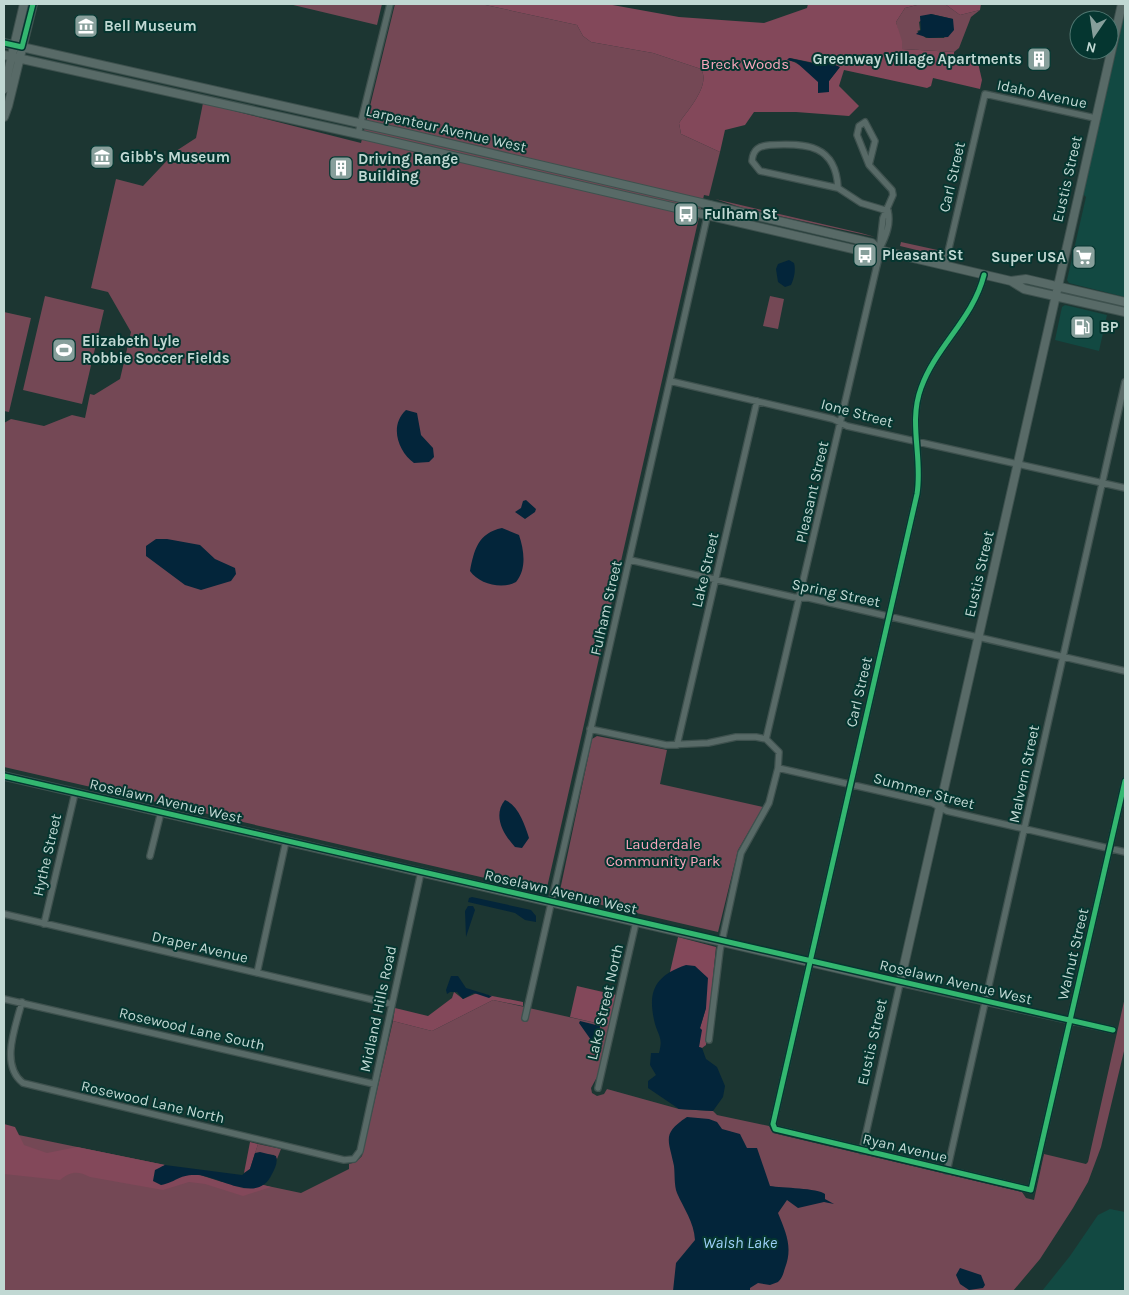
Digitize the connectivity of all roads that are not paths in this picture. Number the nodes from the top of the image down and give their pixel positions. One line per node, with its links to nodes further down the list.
1 (24, 4): 6 (main road)
2 (33, 4): 6 (main road)
3 (390, 4): 14 (street)
4 (1122, 4): 13 (main road, Eustis Street)
5 (4, 43): 6 (main road, Larpenteur Avenue West)
6 (18, 46): 7 (main road); 8 (main road, Larpenteur Avenue West)
7 (12, 57): 9 (main road, Larpenteur Avenue West); 10 (main road); 12 (main road)
8 (145, 75): 9 (main road); 14 (main road, Larpenteur Avenue West)
9 (143, 86): 15 (main road, Larpenteur Avenue West)
10 (4, 89)
11 (985, 94): 13 (street, Idaho Avenue); 22 (street, Carl Street)
12 (4, 117)
13 (1095, 118): 25 (main road, Eustis Street)
14 (361, 123): 15 (street); 18 (main road, Larpenteur Avenue West)
15 (358, 134): 20 (main road, Larpenteur Avenue West)
16 (869, 165): 16 (street); 19 (street, Pleasant Street)
17 (838, 188): 17 (street); 19 (street)
18 (710, 204): 20 (street, Fulham Street); 21 (main road, Larpenteur Avenue West)
19 (888, 211): 21 (street, Pleasant Street)
20 (708, 215): 21 (main road, Larpenteur Avenue West); 29 (street, Fulham Street)
21 (879, 250): 22 (main road, Larpenteur Avenue West); 32 (street, Pleasant Street)
22 (945, 265): 23 (main road, Larpenteur Avenue West)
23 (984, 274): 24 (main road, Larpenteur Avenue West); 33 (street, Carl Street)
24 (1011, 281): 25 (main road, Larpenteur Avenue West); 26 (main road, Larpenteur Avenue West)
25 (1056, 286): 26 (main road, Eustis Street); 27 (main road, Larpenteur Avenue West)
26 (1054, 296): 28 (main road, Larpenteur Avenue West); 34 (main road, Eustis Street)
27 (1125, 302)
28 (1125, 312)
29 (670, 382): 31 (street, Ione Street); 37 (street, Fulham Street)
30 (1125, 382): 35 (street, Malvern Street)
31 (757, 401): 32 (street, Ione Street); 38 (street, Lake Street)
32 (840, 422): 33 (street, Ione Street); 39 (street, Pleasant Street)
33 (917, 442): 34 (street, Ione Street); 40 (street, Carl Street)
34 (1018, 465): 35 (street, Ione Street); 41 (main road, Eustis Street)
35 (1103, 484): 36 (street, Ione Street); 42 (street, Malvern Street)
36 (1125, 488)
37 (630, 560): 38 (street, Spring Street); 44 (street, Fulham Street)
38 (715, 580): 39 (street, Spring Street); 46 (street, Lake Street)
39 (800, 598): 40 (street, Spring Street); 45 (street, Pleasant Street)
40 (889, 617): 41 (street, Spring Street); 50 (street, Carl Street)
41 (979, 636): 42 (street, Spring Street); 52 (main road, Eustis Street)
42 (1063, 656): 43 (street, Spring Street); 54 (street, Malvern Street)
43 (1125, 670)
44 (590, 729): 46 (street); 60 (street, Fulham Street)
45 (766, 739): 46 (street); 47 (street)
46 (677, 745)
47 (778, 768): 50 (street, Summer Street); 64 (street)
48 (4, 776): 51 (main road, Roselawn Avenue West)
49 (1125, 781): 56 (street, Walnut Street)
50 (851, 786): 52 (street, Summer Street); 65 (street, Carl Street)
51 (74, 793): 53 (main road, Roselawn Avenue West); 63 (street, Hythe Street)
52 (940, 807): 54 (street, Summer Street); 67 (main road, Eustis Street)
53 (161, 812): 55 (main road, Roselawn Avenue West); 58 (street)
54 (1025, 829): 56 (street, Summer Street); 70 (street, Malvern Street)
55 (286, 841): 59 (main road, Roselawn Avenue West); 66 (street)
56 (1110, 848): 57 (street, Summer Street); 73 (street, Walnut Street)
57 (1125, 852)
58 (150, 856)
59 (421, 872): 60 (main road, Roselawn Avenue West); 71 (street, Midland Hills Road)
60 (551, 902): 62 (main road, Roselawn Avenue West); 72 (street, Fulham Street)
61 (4, 914): 63 (street, Draper Avenue)
62 (636, 922): 64 (main road, Roselawn Avenue West); 77 (street, Lake Street North)
63 (44, 924): 66 (street, Draper Avenue)
64 (721, 946): 65 (main road, Roselawn Avenue West); 75 (street)
65 (811, 962): 67 (main road, Roselawn Avenue West); 78 (street, Carl Street)
66 (257, 972): 71 (street, Draper Avenue)
67 (900, 983): 70 (street, Roselawn Avenue West); 80 (street, Eustis Street)
68 (4, 999): 69 (street, Rosewood Lane South)
69 (22, 1002): 76 (street, Rosewood Lane South); 79 (street, Rosewood Lane North)
70 (985, 1002): 73 (street, Roselawn Avenue West); 81 (street, Malvern Street)
71 (391, 1004): 76 (street, Midland Hills Road)
72 (525, 1018)
73 (1070, 1021): 74 (street, Roselawn Avenue West); 82 (street, Walnut Street)
74 (1113, 1030)
75 (709, 1040)
76 (374, 1084): 79 (street, Midland Hills Road)
77 (598, 1088)
78 (775, 1128): 80 (street, Ryan Avenue)
79 (360, 1151)
80 (862, 1151): 81 (street, Ryan Avenue)
81 (946, 1171): 82 (street, Ryan Avenue)
82 (1031, 1190)

